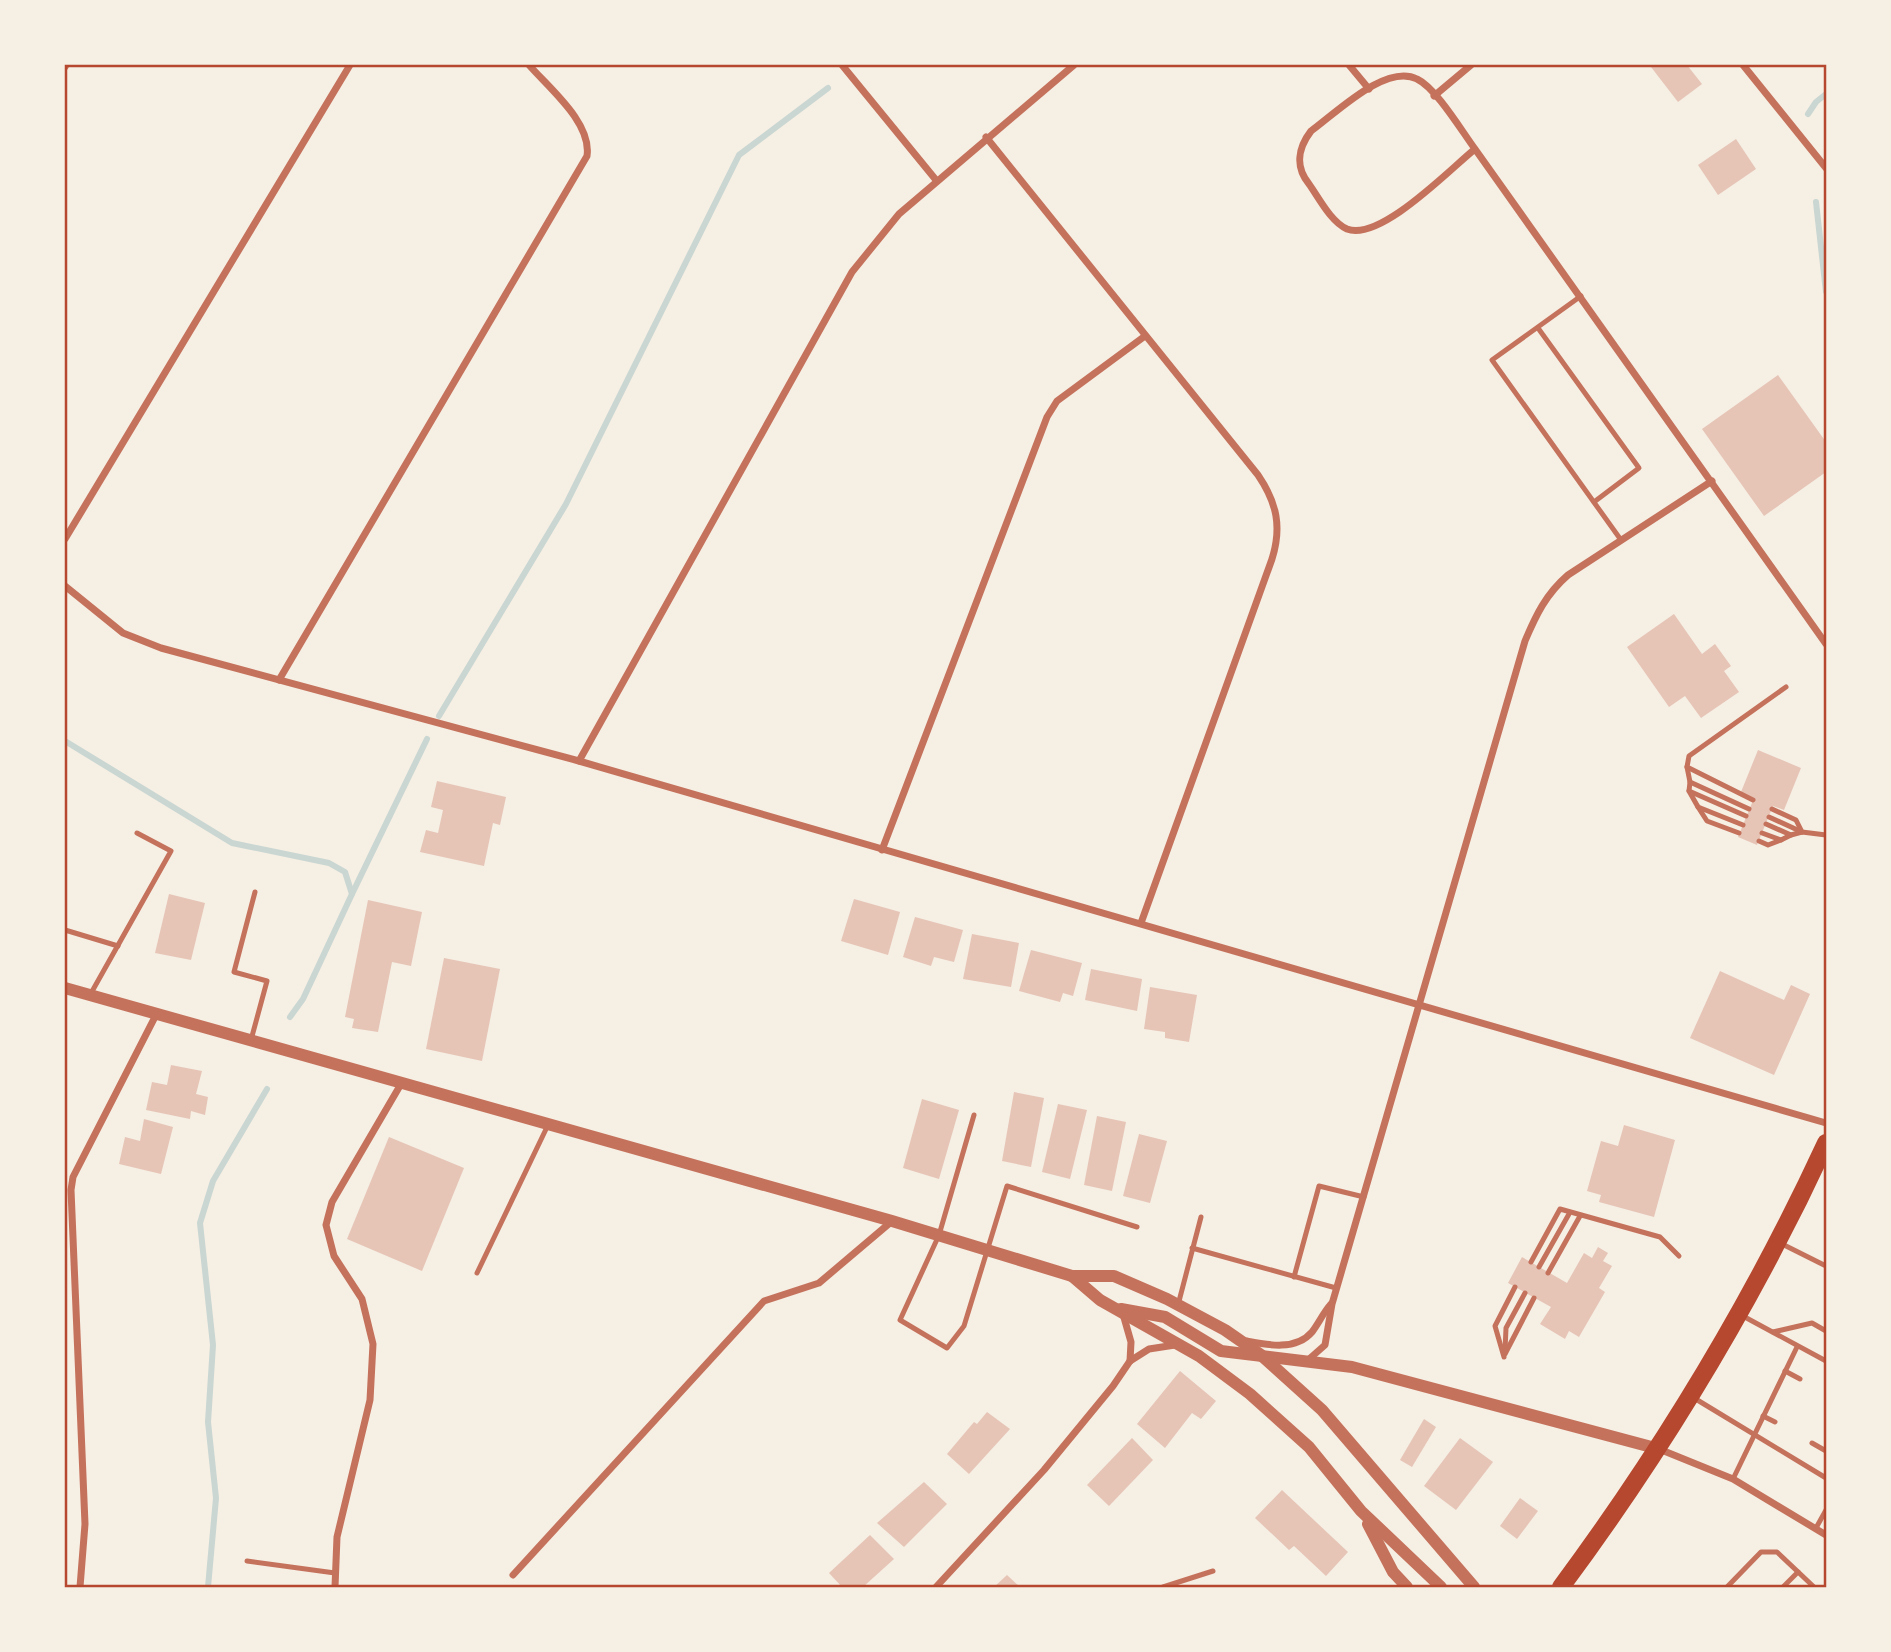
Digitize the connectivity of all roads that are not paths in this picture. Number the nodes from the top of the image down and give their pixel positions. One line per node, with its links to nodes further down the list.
1 (350, 65): 19 (street)
2 (529, 65): 23 (street)
3 (842, 65): 13 (street)
4 (1074, 65): 10 (street)
5 (1349, 65): 8 (street)
6 (1471, 65): 9 (street)
7 (1744, 65): 12 (street)
8 (1369, 89): 9 (street); 11 (street)
9 (1434, 96): 11 (street)
10 (986, 137): 13 (street); 16 (street)
11 (1475, 149): 14 (street)
12 (1826, 168)
13 (936, 180): 25 (street)
14 (1581, 296): 15 (lane); 17 (street)
15 (1538, 328): 18 (lane); 18 (lane)
16 (1145, 335): 45 (street); 47 (street)
17 (1712, 481): 20 (street); 22 (street)
18 (1594, 502): 20 (lane)
19 (65, 539)
20 (1621, 540): 52 (street)
21 (65, 586): 23 (street)
22 (1826, 644)
23 (279, 680): 25 (street)
24 (1786, 687): 26 (lane)
25 (579, 761): 45 (street)
26 (1687, 768): 27 (lane); 29 (lane)
27 (1690, 782): 28 (lane); 31 (lane)
28 (1689, 791): 30 (lane); 33 (lane)
29 (1753, 800)
30 (1698, 807): 36 (lane); 40 (lane)
31 (1749, 808)
32 (1772, 808): 37 (lane)
33 (1746, 816)
34 (1769, 817): 37 (lane)
35 (1766, 824): 41 (lane)
36 (1743, 825)
37 (1802, 832): 41 (lane); 42 (lane)
38 (137, 833): 49 (lane)
39 (1762, 833): 43 (lane)
40 (1739, 834)
41 (1791, 835): 43 (lane)
42 (1826, 835)
43 (1781, 840): 44 (lane)
44 (1759, 841)
45 (882, 850): 47 (street)
46 (255, 892): 54 (lane)
47 (1141, 923): 52 (street)
48 (65, 930): 49 (lane)
49 (118, 946): 51 (lane)
50 (65, 988): 51 (street)
51 (90, 995): 53 (street)
52 (1421, 1004): 57 (street); 60 (street)
53 (156, 1015): 54 (street); 116 (street)
54 (251, 1041): 55 (street)
55 (401, 1084): 58 (street); 114 (street)
56 (974, 1115): 66 (lane)
57 (1826, 1123)
58 (548, 1125): 64 (street); 75 (lane)
59 (1825, 1150): 67 (main road)
60 (1364, 1198): 77 (lane); 79 (street)
61 (1569, 1214): 62 (lane); 71 (lane); 73 (lane)
62 (1580, 1216): 70 (lane); 74 (lane)
63 (1201, 1217): 68 (lane)
64 (892, 1221): 66 (street); 115 (street)
65 (1137, 1227): 69 (lane)
66 (939, 1235): 69 (street); 69 (lane)
67 (1777, 1241): 72 (lane); 85 (main road)
68 (1192, 1248): 77 (lane); 83 (lane)
69 (986, 1250): 76 (street)
70 (1679, 1256)
71 (1531, 1262)
72 (1826, 1266)
73 (1539, 1267)
74 (1548, 1272)
75 (477, 1273)
76 (1072, 1276): 83 (street); 84 (street)
77 (1294, 1277): 79 (lane)
78 (1515, 1287): 92 (lane)
79 (1336, 1288): 82 (street)
80 (1525, 1293): 92 (lane)
81 (1534, 1298): 92 (lane)
82 (1332, 1304): 88 (street); 93 (street)
83 (1178, 1305): 88 (street)
84 (1121, 1309): 89 (street); 91 (street); 94 (street)
85 (1738, 1313): 87 (lane); 98 (main road)
86 (1826, 1331): 87 (lane)
87 (1771, 1332): 90 (lane)
88 (1238, 1340): 91 (street)
89 (1180, 1344): 94 (street); 108 (street)
90 (1797, 1347): 95 (lane); 96 (lane)
91 (1261, 1355): 93 (street); 122 (street)
92 (1504, 1357)
93 (1307, 1360): 103 (street)
94 (1130, 1361): 118 (street)
95 (1826, 1361)
96 (1785, 1371): 97 (lane); 99 (lane)
97 (1800, 1379)
98 (1691, 1396): 101 (lane); 103 (main road)
99 (1763, 1416): 100 (lane); 101 (lane)
100 (1775, 1422)
101 (1754, 1435): 105 (lane); 106 (lane)
102 (1812, 1443): 104 (lane)
103 (1659, 1448): 106 (street); 123 (main road)
104 (1826, 1451)
105 (1826, 1478)
106 (1733, 1479): 109 (street)
107 (1826, 1510): 109 (lane)
108 (1361, 1511): 120 (street); 121 (street)
109 (1816, 1528): 110 (street)
110 (1826, 1535)
111 (247, 1561): 114 (lane)
112 (1213, 1571): 119 (lane)
113 (1798, 1572): 124 (lane); 125 (lane); 126 (lane)
114 (335, 1573): 117 (street)
115 (513, 1575)
116 (80, 1587)
117 (335, 1587)
118 (936, 1587)
119 (1163, 1587)
120 (1407, 1587)
121 (1441, 1587)
122 (1474, 1587)
123 (1561, 1587)
124 (1727, 1587)
125 (1783, 1587)
126 (1814, 1587)

